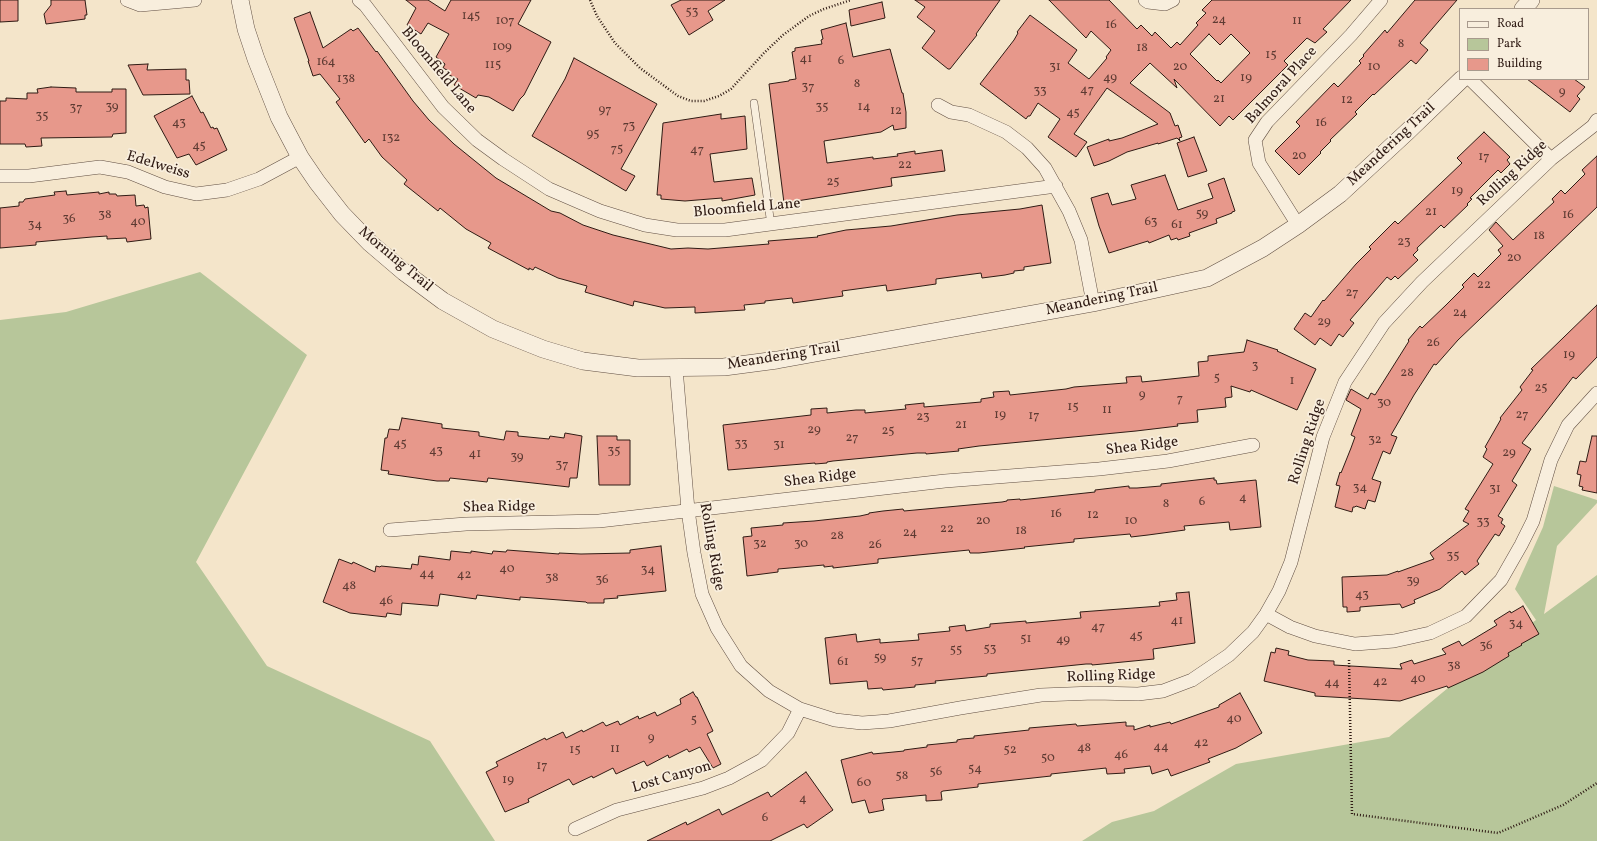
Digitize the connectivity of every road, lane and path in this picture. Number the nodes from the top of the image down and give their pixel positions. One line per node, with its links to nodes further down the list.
1 (127, 0): 2 (street)
2 (195, 0)
3 (240, 0): 17 (street, Morning Trail)
4 (359, 0): 21 (street, Bloomfield Lane)
5 (590, 0): 6 (path)
6 (851, 0)
7 (1145, 0): 8 (street)
8 (1173, 0)
9 (1381, 0): 22 (street, Balmoral Place)
10 (1531, 0): 11 (street)
11 (1524, 8)
12 (1461, 80): 22 (street, Meandering Trail)
13 (1471, 80): 18 (street)
14 (754, 103): 21 (lane)
15 (938, 105): 20 (street)
16 (1597, 120): 18 (street, Rolling Ridge)
17 (300, 157): 19 (street, Edelweiss); 24 (street, Morning Trail)
18 (1551, 159): 29 (street, Rolling Ridge)
19 (0, 176)
20 (1056, 186): 21 (street, Bloomfield Lane); 23 (street)
21 (771, 225)
22 (1298, 225): 23 (street, Meandering Trail)
23 (1093, 303): 24 (street, Meandering Trail)
24 (676, 368): 27 (street, Rolling Ridge)
25 (1597, 393): 29 (street)
26 (1253, 445): 27 (street, Shea Ridge)
27 (688, 510): 28 (street, Shea Ridge); 31 (street, Rolling Ridge)
28 (390, 530)
29 (1266, 614): 31 (street, Rolling Ridge)
30 (1349, 660): 32 (path)
31 (800, 709): 33 (street, Lost Canyon)
32 (1597, 783)
33 (575, 829)

